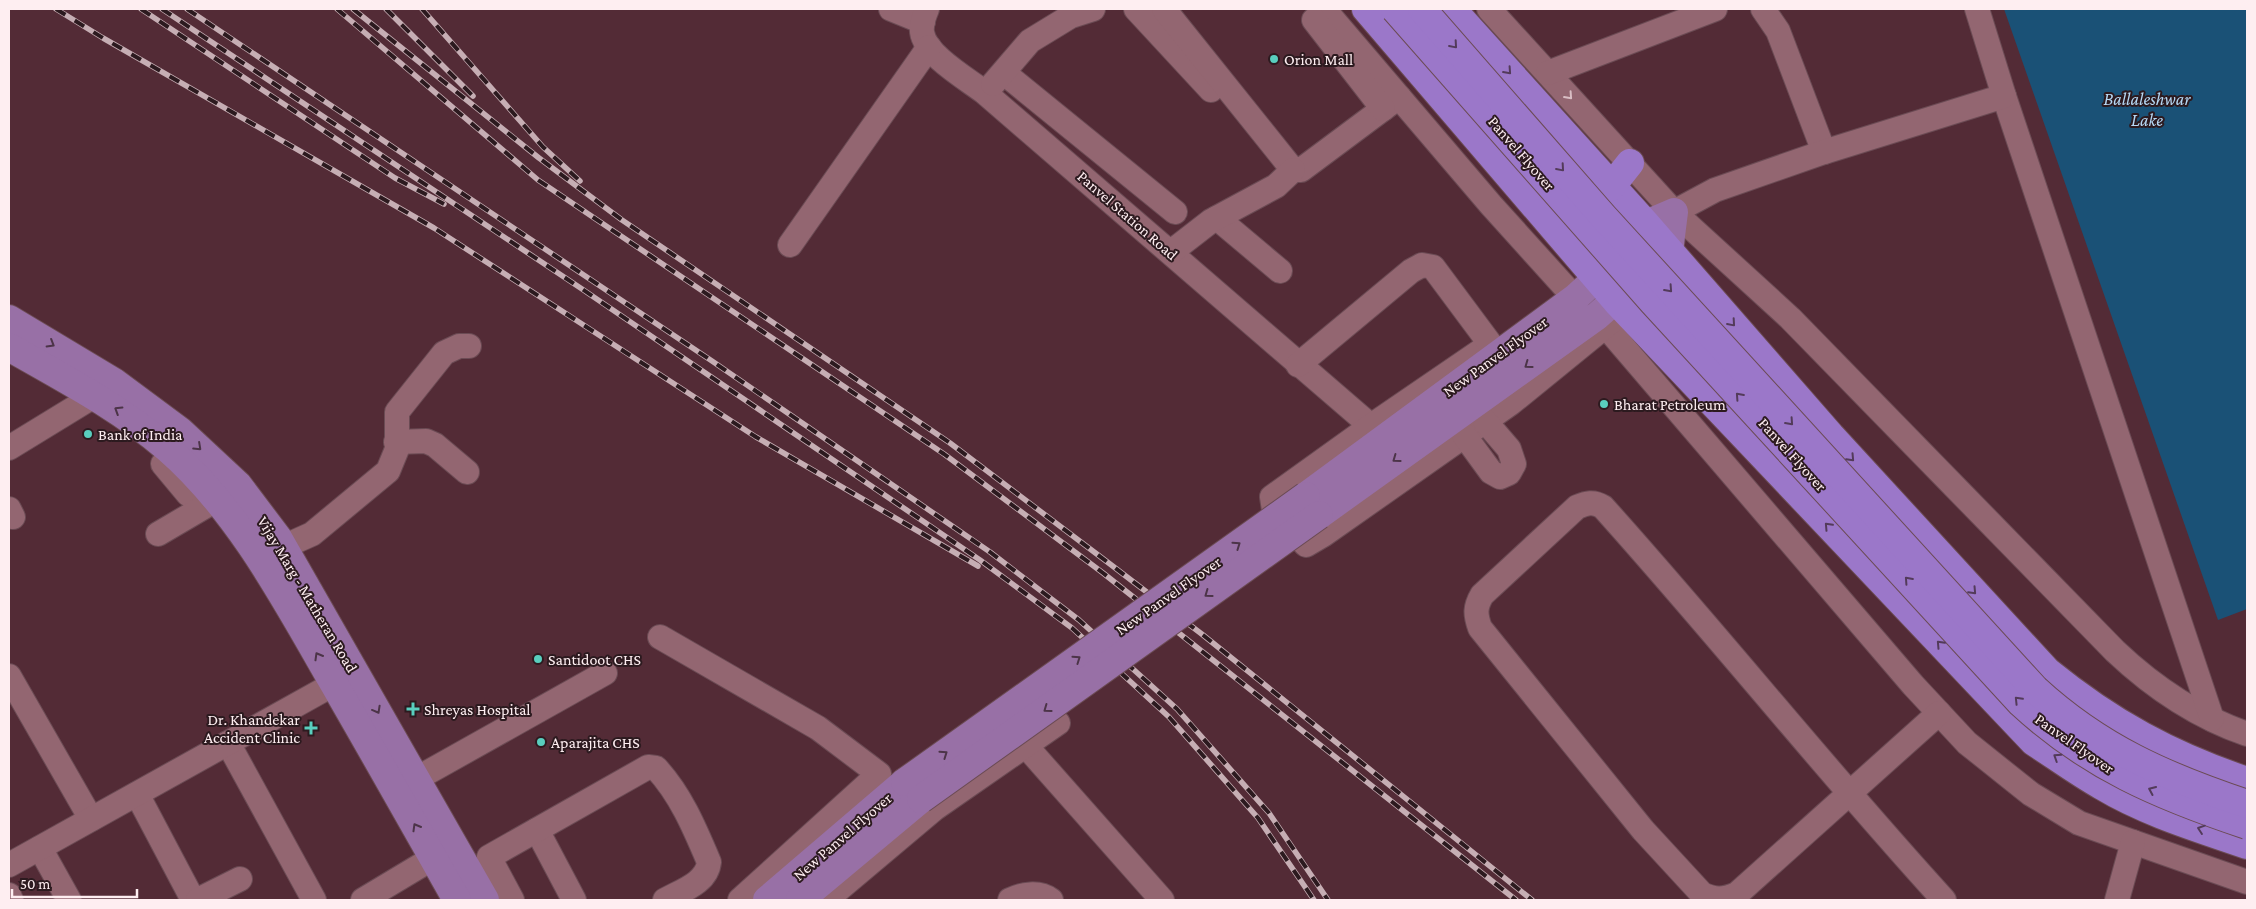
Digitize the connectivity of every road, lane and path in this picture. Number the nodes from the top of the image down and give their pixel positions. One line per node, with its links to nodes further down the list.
1 (891, 9): 15 (street)
2 (1093, 9): 17 (street)
3 (1136, 9): 22 (street)
4 (1164, 9): 25 (street)
5 (1353, 9): 30 (street)
6 (1366, 9): 30 (highway)
7 (1395, 9): 72 (highway, Panvel Flyover, one-way to 7, bridge)
8 (1422, 9): 70 (highway, Panvel Flyover, one-way to 70, bridge)
9 (1452, 9): 26 (highway, one-way to 26)
10 (1489, 9): 18 (street)
11 (1715, 9): 18 (street)
12 (1763, 9): 23 (street)
13 (1977, 9): 20 (street)
14 (1319, 14): 21 (street)
15 (925, 15): 16 (street)
16 (929, 47): 19 (street, Panvel Station Road); 31 (street)
17 (1004, 73): 19 (street); 32 (street)
18 (1548, 73): 24 (street, one-way to 24)
19 (984, 92): 32 (street, Panvel Station Road)
20 (2004, 96): 23 (street); 62 (street)
21 (1391, 103): 25 (street); 36 (street)
22 (1245, 128)
23 (1824, 152): 27 (street)
24 (1630, 163): 26 (highway); 27 (street)
25 (1293, 170): 28 (street)
26 (1611, 187): 29 (highway)
27 (1674, 212): 29 (main road); 33 (main road); 62 (street)
28 (1217, 218): 32 (street); 34 (street)
29 (1646, 224): 33 (highway); 35 (main road, New Panvel Flyover)
30 (1558, 230): 35 (highway)
31 (790, 245)
32 (1163, 245): 42 (street, Panvel Station Road)
33 (1669, 252): 37 (main road, New Panvel Flyover); 66 (highway, one-way to 66)
34 (1280, 271)
35 (1593, 273): 36 (main road, New Panvel Flyover); 37 (highway)
36 (1571, 292): 39 (street); 53 (main road, New Panvel Flyover)
37 (1611, 313): 44 (street); 53 (main road, New Panvel Flyover, one-way to 53); 60 (street); 75 (highway, one-way to 37)
38 (9, 319): 55 (main road, Vijay Marg - Matheran Road, one-way to 55)
39 (1491, 345): 42 (street); 45 (street)
40 (469, 346): 47 (street)
41 (9, 347): 43 (main road, Vijay Marg - Matheran Road)
42 (1298, 364): 45 (street, Panvel Station Road)
43 (94, 396): 48 (street); 49 (main road, Vijay Marg - Matheran Road, one-way to 43)
44 (1485, 421): 46 (street); 46 (street)
45 (1371, 426): 46 (street)
46 (1464, 435)
47 (396, 442): 50 (street); 55 (street)
48 (9, 448)
49 (164, 463): 51 (street); 52 (main road, Vijay Marg - Matheran Road)
50 (466, 472)
51 (188, 494)
52 (216, 500): 54 (street); 59 (main road, Vijay Marg - Matheran Road, one-way to 52)
53 (1312, 505): 67 (main road, New Panvel Flyover, bridge)
54 (158, 534)
55 (283, 547): 59 (main road, Vijay Marg - Matheran Road)
56 (660, 637): 94 (street)
57 (605, 673): 65 (street)
58 (9, 676): 71 (street)
59 (345, 678): 63 (street); 65 (main road, Vijay Marg - Matheran Road, one-way to 65); 77 (main road, Vijay Marg - Matheran Road, one-way to 59)
60 (1939, 713): 69 (street); 74 (street)
61 (1058, 723): 64 (street)
62 (2234, 725)
63 (228, 743): 68 (street); 87 (street)
64 (1025, 745): 97 (street); 100 (street)
65 (416, 779): 78 (main road, Vijay Marg - Matheran Road)
66 (2247, 781)
67 (913, 790): 95 (main road, New Panvel Flyover); 96 (main road, New Panvel Flyover)
68 (137, 794): 71 (street); 85 (street)
69 (1849, 794): 69 (street); 101 (street)
70 (2247, 804)
71 (91, 819): 76 (street)
72 (2247, 825)
73 (537, 830): 78 (street); 92 (street); 93 (street)
74 (2133, 842): 81 (street); 102 (street)
75 (2247, 845)
76 (40, 848): 79 (street); 84 (street)
77 (433, 858): 88 (street); 89 (main road, Vijay Marg - Matheran Road)
78 (478, 863): 90 (main road, Vijay Marg - Matheran Road); 91 (street)
79 (9, 865)
80 (240, 879): 86 (street)
81 (2247, 882)
82 (9, 896): 83 (street)
83 (11, 900)
84 (69, 900)
85 (193, 900)
86 (198, 900)
87 (314, 900)
88 (363, 900)
89 (457, 900)
90 (486, 900)
91 (512, 900)
92 (574, 900)
93 (665, 900)
94 (740, 900)
95 (767, 900)
96 (800, 900)
97 (826, 900)
98 (1010, 900): 99 (street)
99 (1051, 900)
100 (1162, 900)
101 (1944, 900)
102 (2117, 900)

